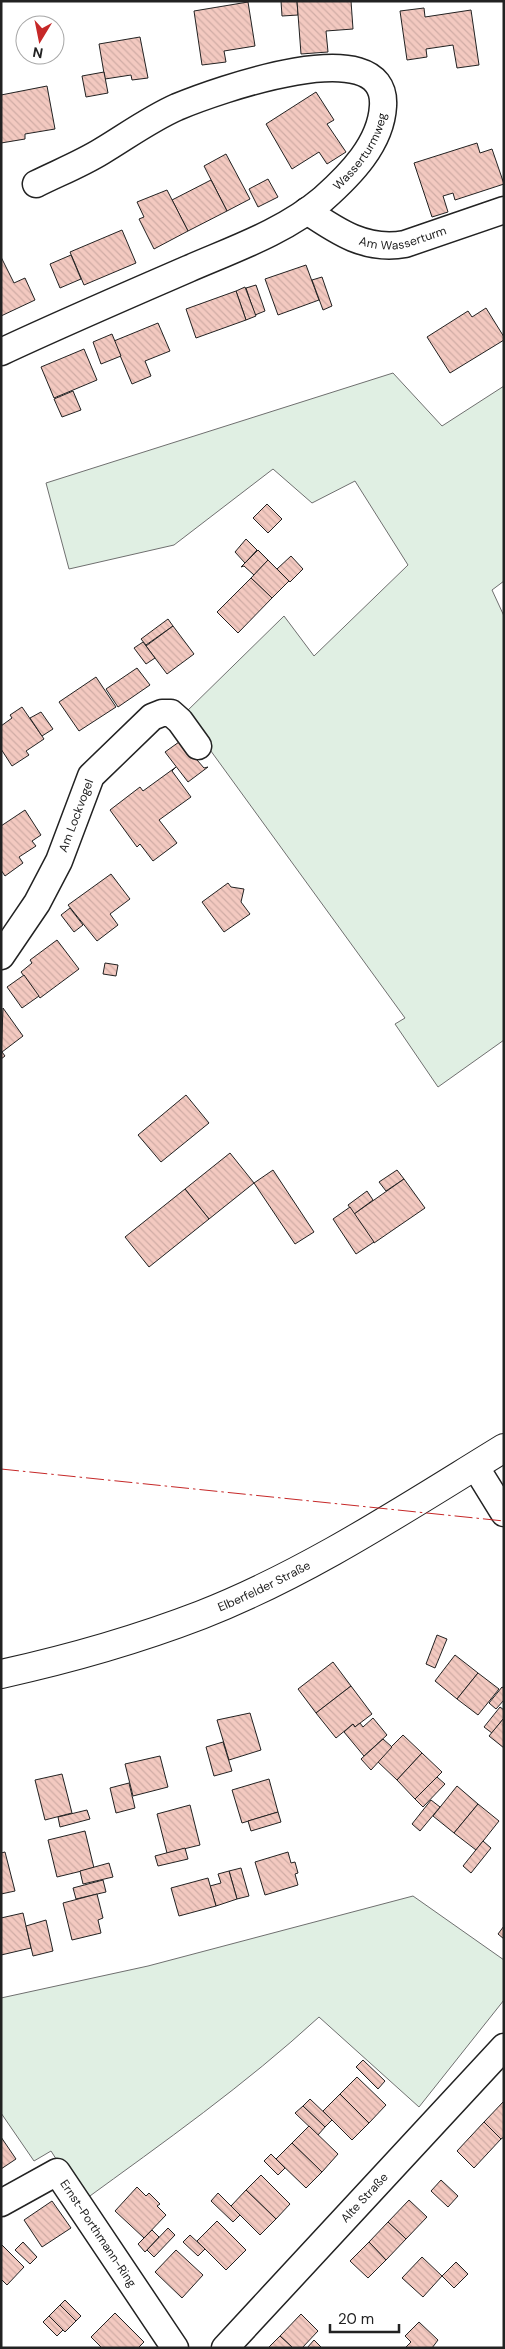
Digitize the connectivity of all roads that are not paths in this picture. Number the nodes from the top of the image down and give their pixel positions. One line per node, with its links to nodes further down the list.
1 (36, 184): 3 (street, Wasserturmweg)
2 (504, 210): 3 (street, Am Wasserturm)
3 (307, 211): 4 (street, Wasserturmweg)
4 (1, 352)
5 (198, 746): 6 (street, Am Lockvogel)
6 (1, 956)
7 (504, 1448): 8 (main road, Elberfelder Straße)
8 (475, 1466): 9 (street); 10 (main road, Elberfelder Straße)
9 (504, 1513)
10 (1, 1674)
11 (504, 2047): 14 (street, Alte Straße)
12 (1, 2203): 13 (street, Ernst-Porthmann-Ring)
13 (174, 2348)
14 (225, 2348)

